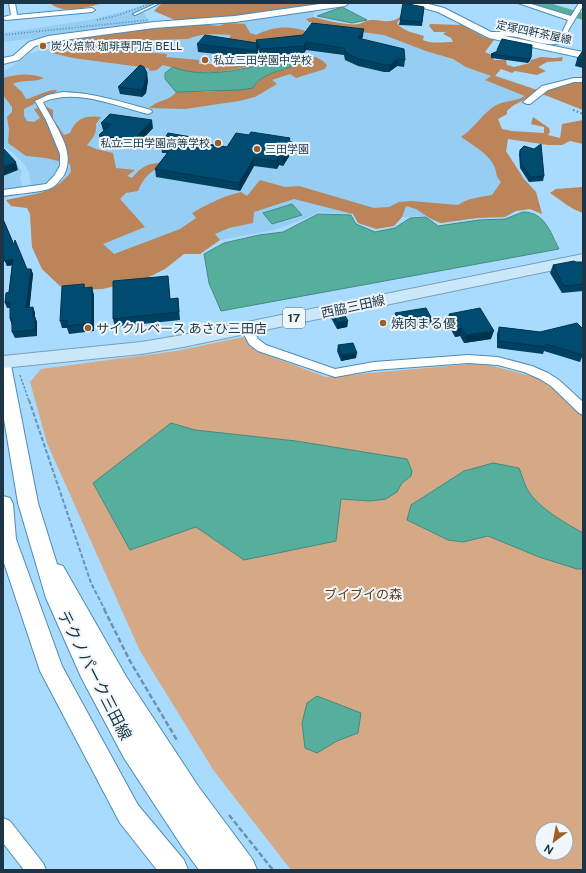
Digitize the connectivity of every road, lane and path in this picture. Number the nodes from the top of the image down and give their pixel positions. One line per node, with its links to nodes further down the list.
1 (12, 3): 10 (street)
2 (159, 3): 9 (lane)
3 (346, 3): 15 (main road)
4 (415, 3): 13 (main road, 定塚四軒茶屋線)
5 (521, 3): 12 (street)
6 (582, 3): 8 (street)
7 (92, 10): 10 (street)
8 (580, 12): 12 (street)
9 (134, 14)
10 (11, 18): 11 (street)
11 (3, 19)
12 (573, 19): 13 (street)
13 (486, 34): 14 (main road, 定塚四軒茶屋線)
14 (583, 55)
15 (3, 61)
16 (583, 80): 17 (street)
17 (527, 102)
18 (148, 112): 19 (street)
19 (3, 193)
20 (583, 252): 23 (main road, 西脇三田線 / 17)
21 (583, 259): 22 (main road, 西脇三田線 / 17)
22 (246, 327): 24 (main road, 西脇三田線 / 17); 25 (street)
23 (3, 350)
24 (7, 366): 27 (main road, テクノパーク三田線); 28 (path)
25 (583, 410)
26 (3, 504): 30 (main road)
27 (40, 544): 35 (main road, テクノパーク三田線); 36 (main road)
28 (181, 747)
29 (224, 810): 37 (path)
30 (129, 814): 33 (main road); 34 (main road)
31 (3, 828): 32 (street)
32 (36, 870)
33 (162, 870)
34 (174, 870)
35 (216, 870)
36 (243, 870)
37 (273, 870)

